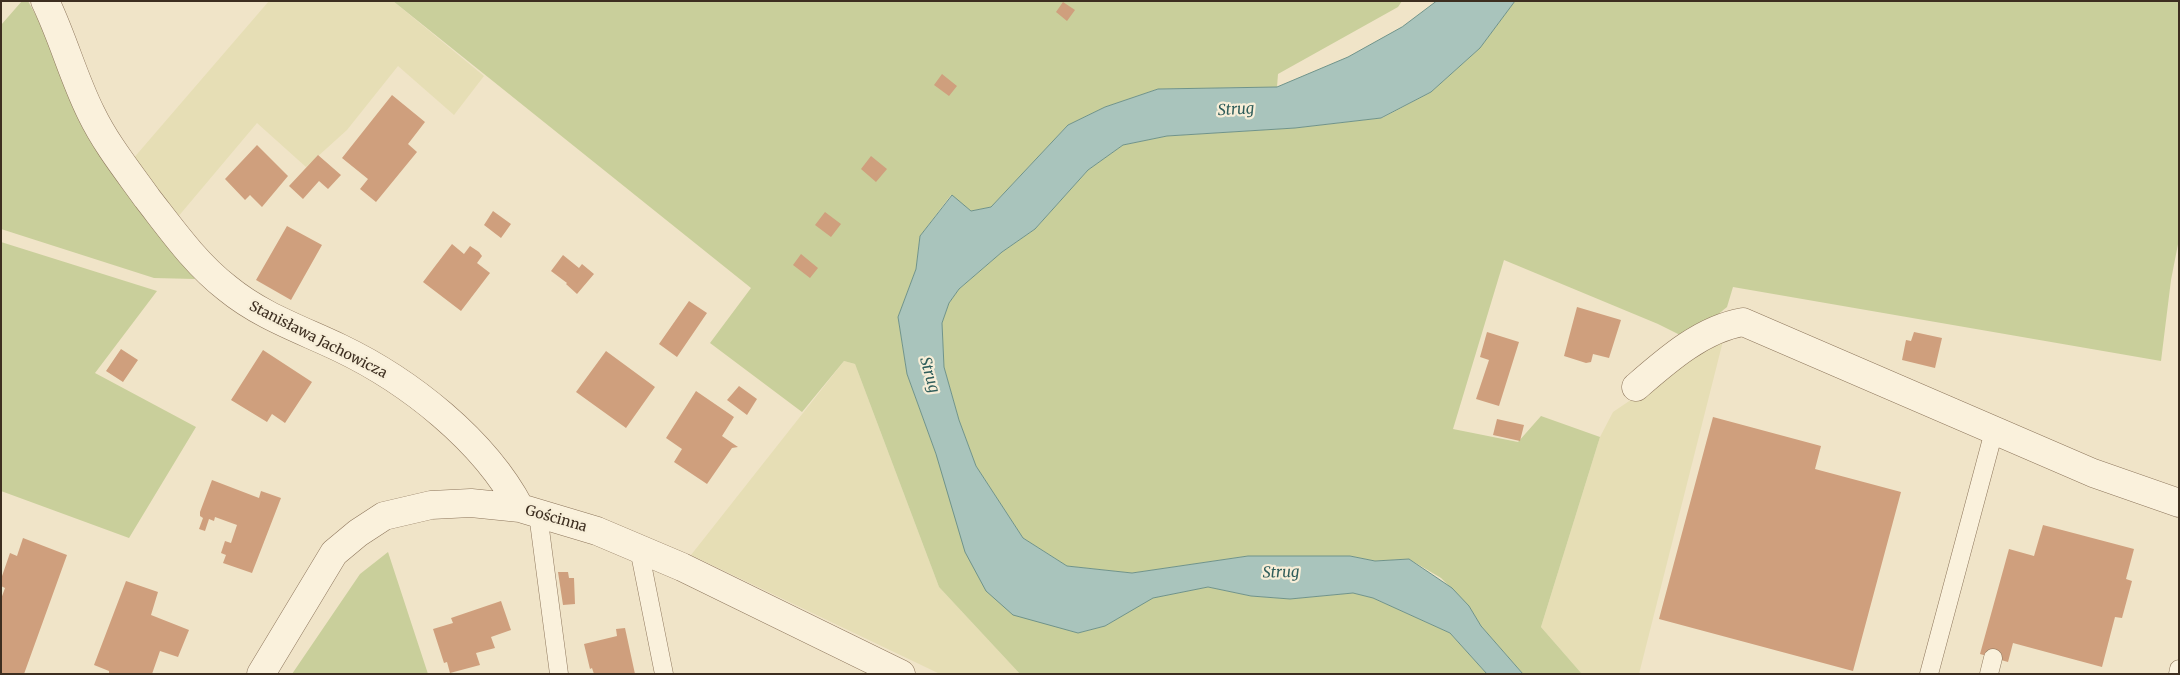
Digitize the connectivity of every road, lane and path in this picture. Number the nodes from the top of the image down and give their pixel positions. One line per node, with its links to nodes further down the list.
1 (45, 1): 5 (street, Stanisława Jachowicza)
2 (1636, 387): 3 (street)
3 (1994, 431): 4 (street); 12 (lane)
4 (2179, 503)
5 (529, 511): 6 (street, Gościnna); 8 (street, Gościnna); 9 (lane)
6 (639, 549): 10 (lane); 11 (street, Gościnna)
7 (2179, 669): 13 (lane)
8 (261, 674)
9 (559, 674)
10 (664, 674)
11 (901, 674)
12 (1929, 674)
13 (2178, 674)

